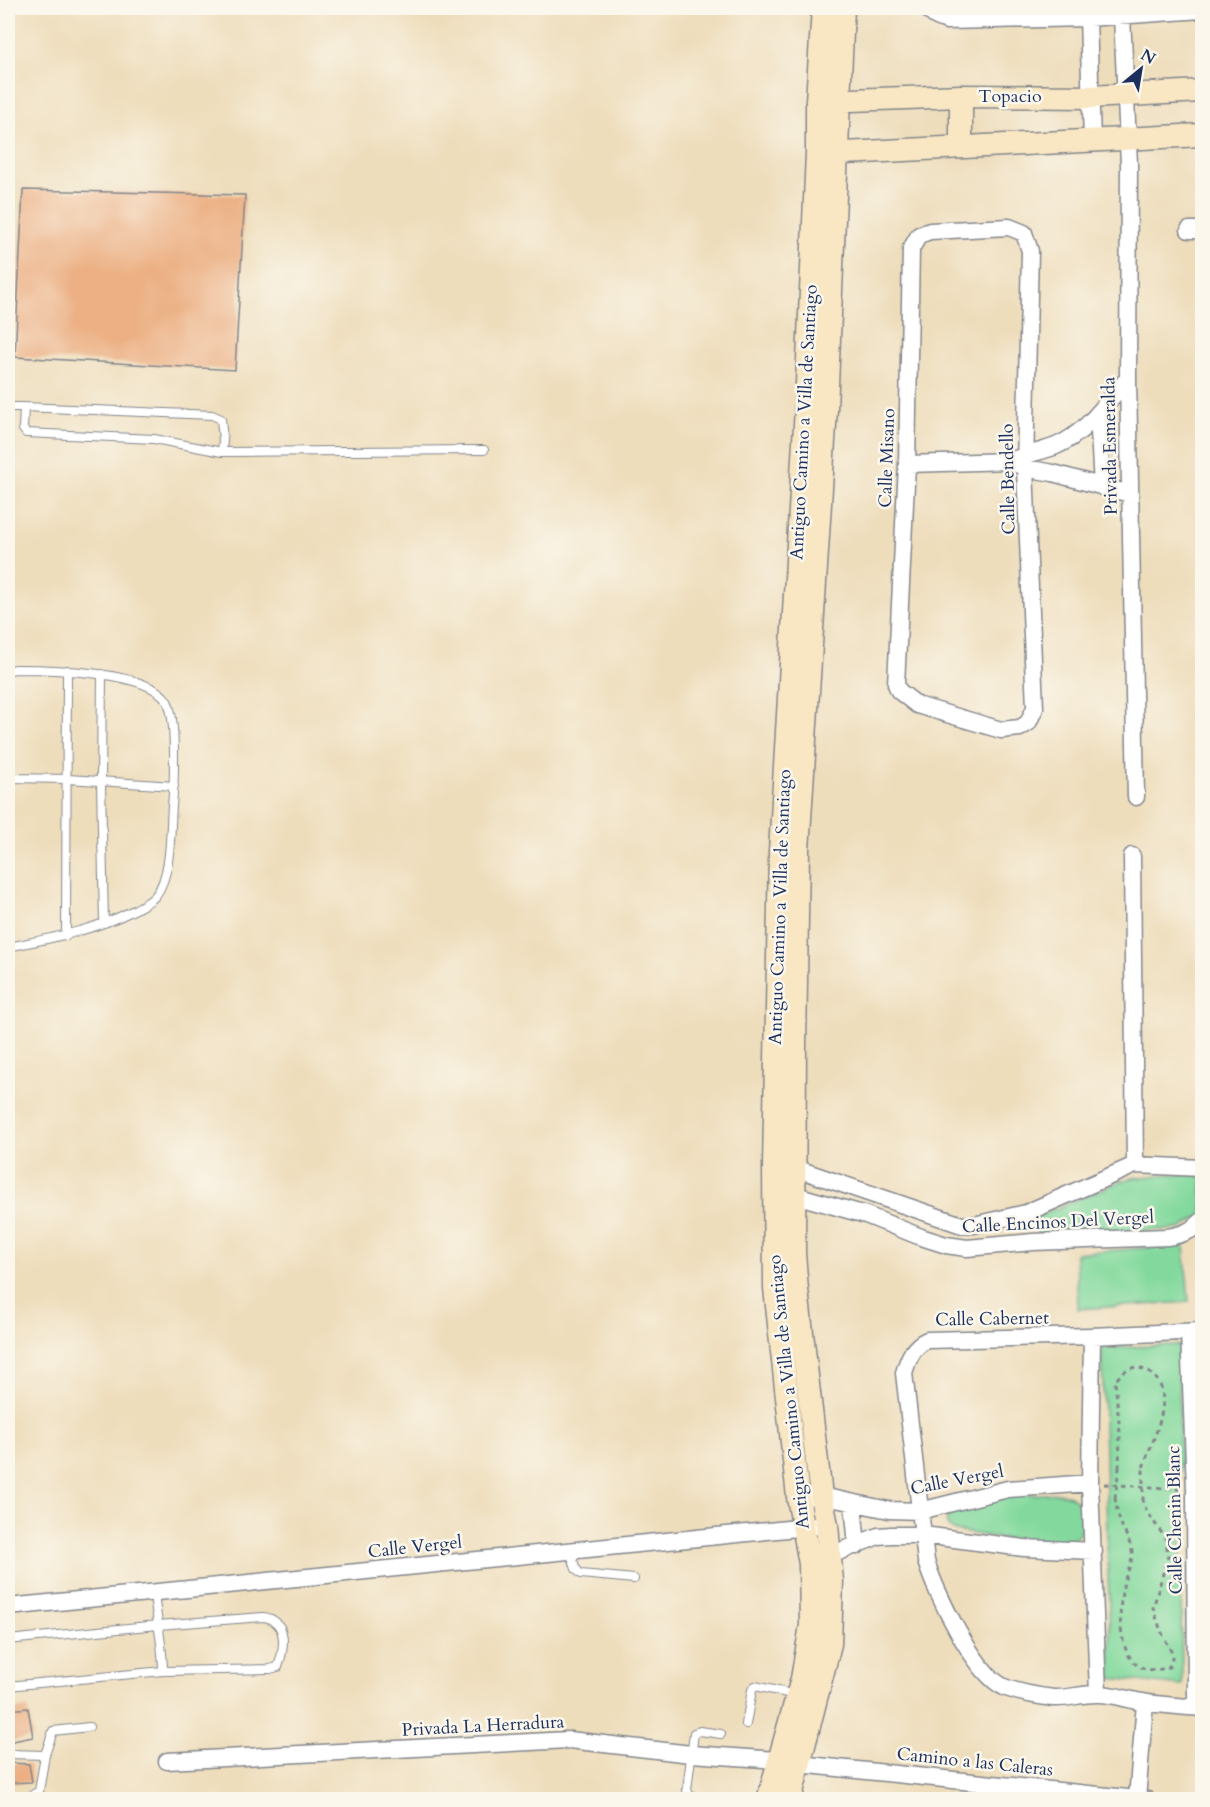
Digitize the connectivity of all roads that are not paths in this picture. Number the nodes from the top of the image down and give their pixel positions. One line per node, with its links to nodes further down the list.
1 (823, 8): 11 (street)
2 (843, 8): 11 (street)
3 (929, 10): 6 (street)
4 (1195, 10): 5 (street)
5 (1122, 16): 6 (street); 8 (street, Privada Esmeralda)
6 (1088, 18): 10 (street)
7 (1203, 91): 8 (street, Topacio)
8 (1126, 95): 10 (street, Topacio); 13 (street, Privada Esmeralda)
9 (961, 96): 10 (street, Topacio); 11 (street, Topacio); 15 (street)
10 (1090, 97): 14 (street)
11 (828, 101): 16 (street)
12 (1203, 135): 13 (street)
13 (1128, 138): 14 (street); 18 (street, Privada Esmeralda)
14 (1092, 140): 15 (street)
15 (961, 147): 16 (street)
16 (827, 154): 42 (street)
17 (919, 235): 24 (street, Calle Bendello); 25 (street, Calle Misano)
18 (1128, 378): 21 (street); 27 (street, Privada Esmeralda)
19 (8, 407): 20 (lane)
20 (24, 407): 23 (lane); 23 (lane)
21 (1098, 413): 24 (street); 26 (street)
22 (484, 450): 23 (lane)
23 (222, 453)
24 (1021, 461): 25 (street); 26 (street); 31 (street, Calle Bendello)
25 (907, 464): 31 (street, Calle Misano)
26 (1102, 487): 27 (street)
27 (1130, 494): 36 (street, Privada Esmeralda)
28 (67, 670): 29 (lane); 30 (lane); 33 (lane)
29 (8, 671)
30 (102, 674): 34 (lane); 35 (lane)
31 (896, 684)
32 (8, 778): 33 (lane)
33 (68, 779): 34 (lane); 39 (lane)
34 (101, 783): 35 (lane); 38 (lane)
35 (174, 786): 38 (lane)
36 (1136, 797)
37 (1132, 856): 41 (street)
38 (104, 923): 39 (lane)
39 (66, 936): 40 (lane)
40 (8, 946)
41 (1135, 1165): 43 (street, Calle Encinos Del Vergel); 45 (street, Calle Encinos Del Vergel)
42 (784, 1168): 44 (street); 45 (street, Calle Encinos Del Vergel)
43 (1203, 1168)
44 (785, 1194): 47 (street, Calle Encinos Del Vergel); 52 (street); 53 (street, Antiguo Camino a Villa de Santiago)
45 (1026, 1213): 47 (street)
46 (1203, 1221): 47 (street, Calle Encinos Del Vergel)
47 (1033, 1242)
48 (1196, 1332): 49 (street, Calle Cabernet); 51 (street, Calle Chenin Blanc)
49 (1092, 1336): 50 (street); 56 (street, Calle Cabernet)
50 (1090, 1483): 56 (street, Calle Vergel); 63 (street)
51 (1199, 1490): 75 (street, Calle Chenin Blanc)
52 (821, 1496): 53 (street, Calle Vergel); 54 (street, Calle Vergel); 57 (street)
53 (798, 1497): 58 (street, Antiguo Camino a Villa de Santiago)
54 (853, 1504): 55 (street, Calle Vergel); 61 (street)
55 (876, 1508): 56 (street, Calle Vergel); 60 (street)
56 (920, 1511): 59 (street)
57 (827, 1525): 58 (street, Calle Vergel); 64 (street)
58 (802, 1528): 62 (street, Calle Vergel); 64 (street, Antiguo Camino a Villa de Santiago)
59 (923, 1535): 60 (street); 63 (street); 72 (street)
60 (878, 1536): 61 (street)
61 (856, 1546): 64 (street)
62 (570, 1551): 65 (lane); 66 (street, Calle Vergel)
63 (1094, 1551): 72 (street)
64 (820, 1560): 73 (street, Antiguo Camino a Villa de Santiago); 83 (street)
65 (634, 1579)
66 (154, 1592): 67 (street, Calle Vergel); 68 (lane)
67 (8, 1607)
68 (158, 1625): 69 (lane); 70 (lane); 70 (lane)
69 (8, 1640)
70 (163, 1671): 71 (lane)
71 (8, 1686)
72 (1098, 1693): 74 (street)
73 (797, 1695): 76 (lane); 83 (street, Antiguo Camino a Villa de Santiago)
74 (1145, 1703): 75 (street); 85 (street)
75 (1199, 1708)
76 (746, 1724)
77 (89, 1727): 81 (lane)
78 (722, 1734): 80 (lane)
79 (8, 1754): 81 (lane)
80 (691, 1754): 82 (street, Privada La Herradura); 83 (street, Privada La Herradura); 86 (lane)
81 (45, 1755): 84 (lane)
82 (167, 1761)
83 (789, 1762): 85 (street, Camino a las Caleras); 87 (street, Antiguo Camino a Villa de Santiago); 88 (street)
84 (8, 1798)
85 (1142, 1799)
86 (701, 1800)
87 (768, 1800)
88 (790, 1800)

